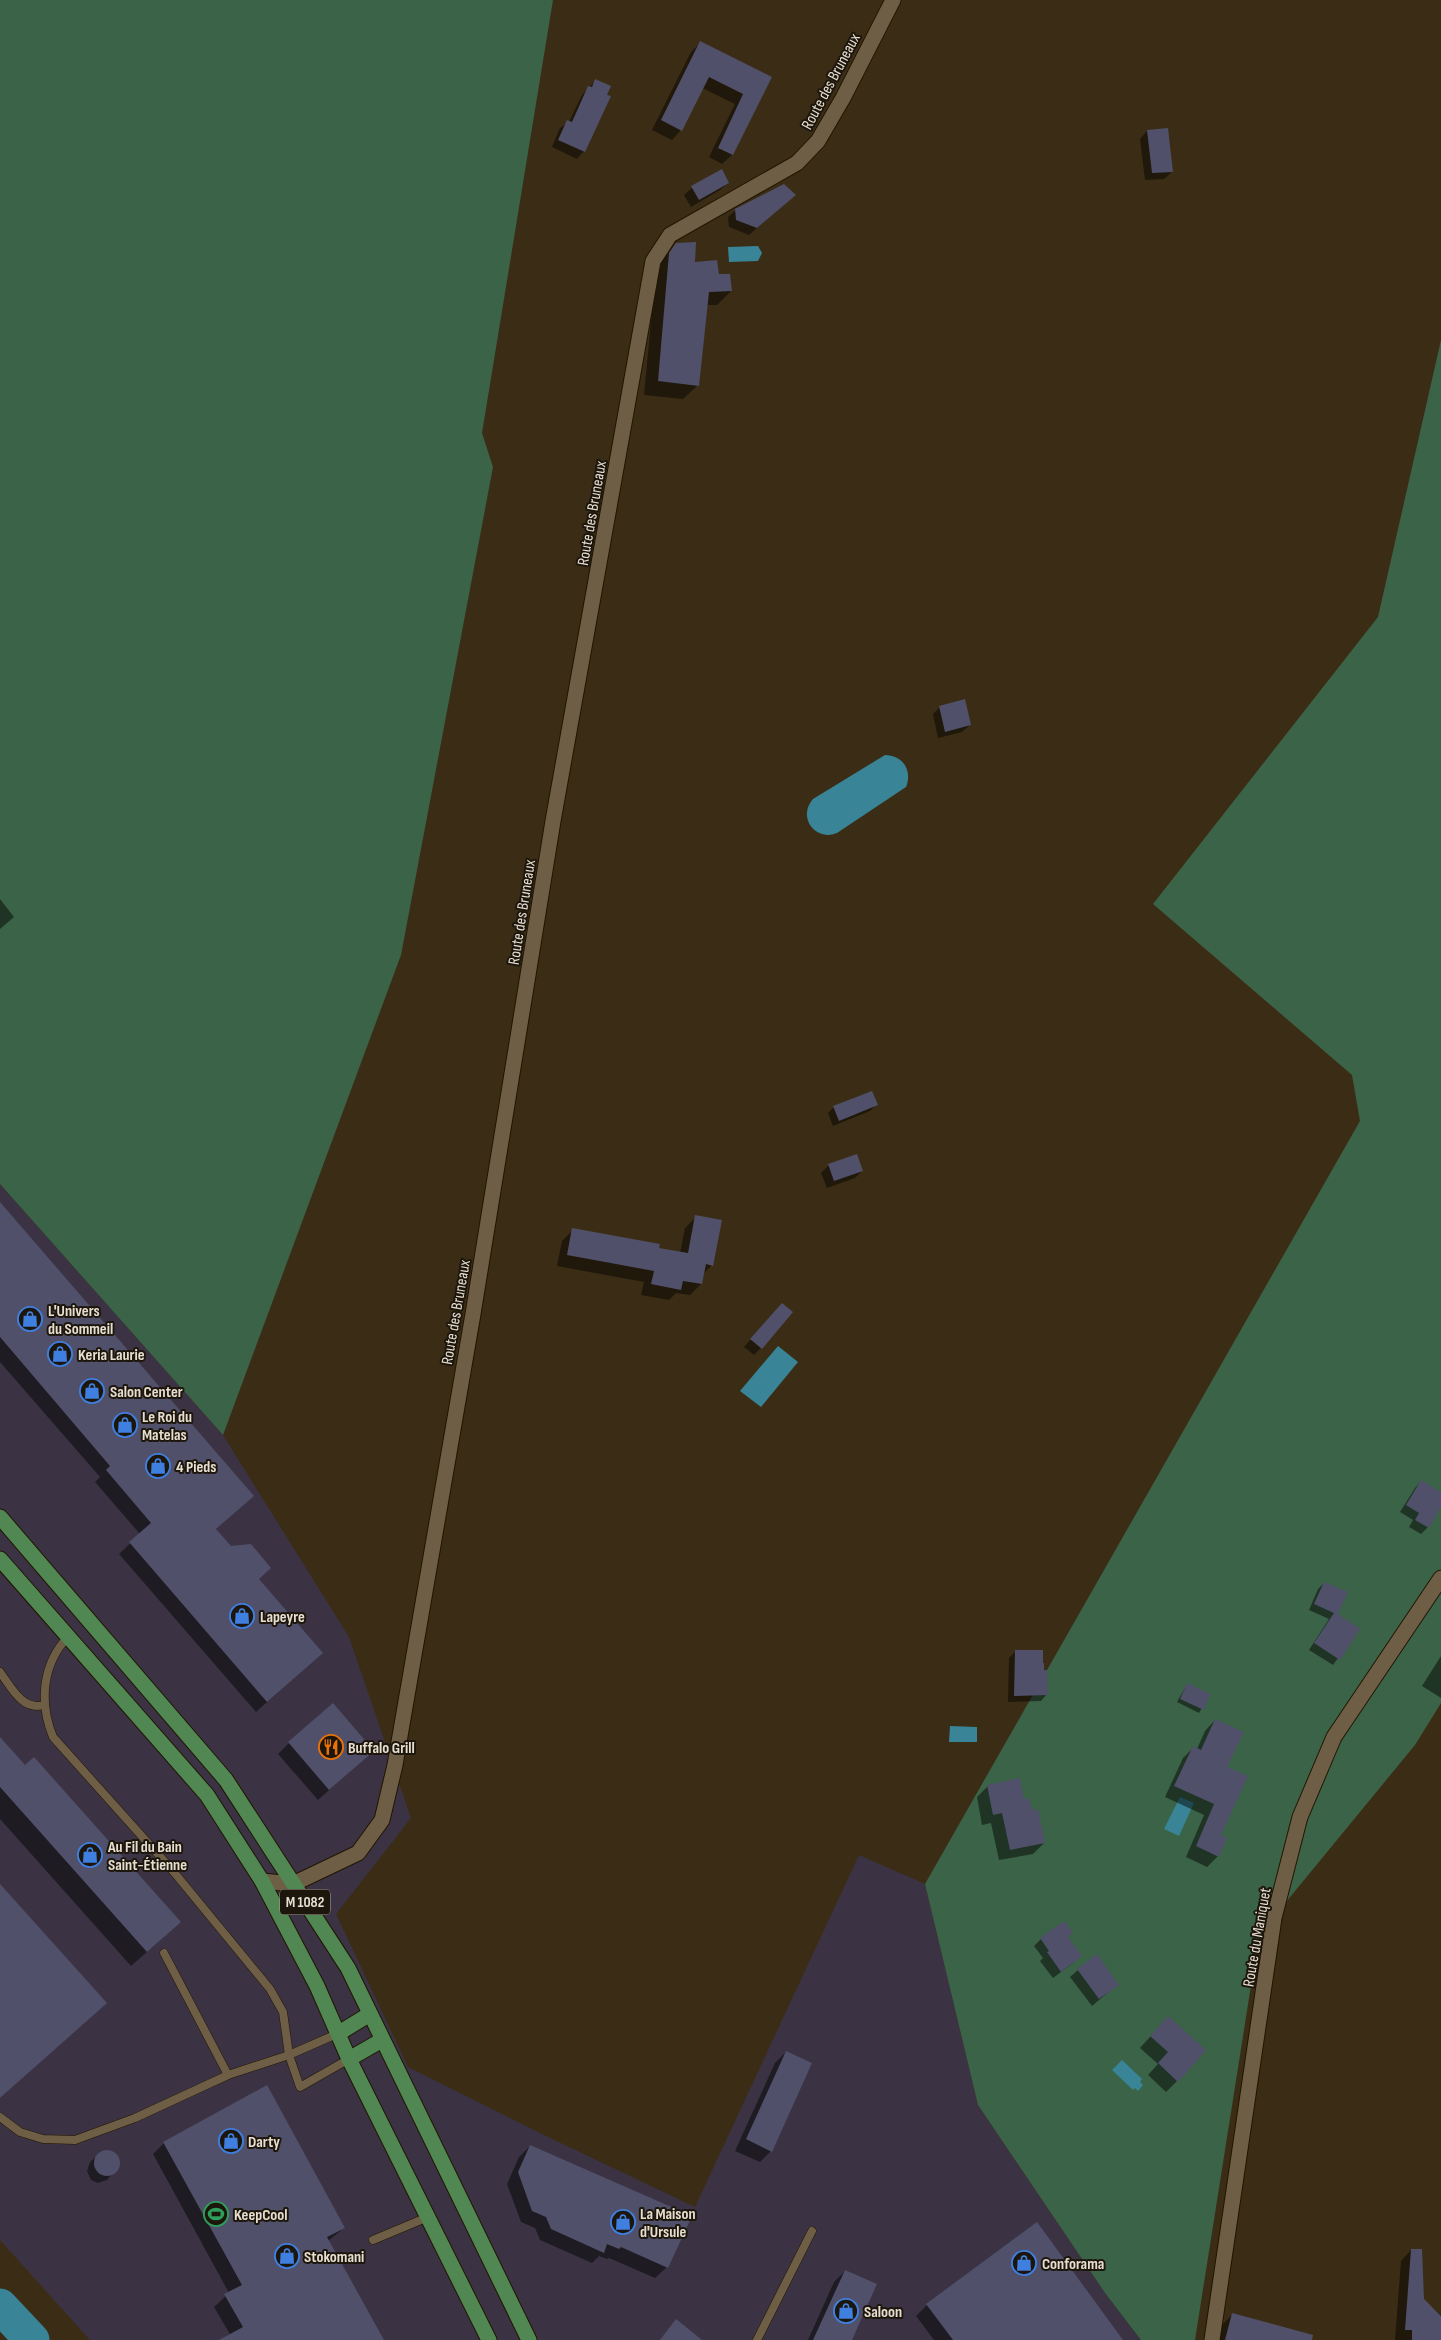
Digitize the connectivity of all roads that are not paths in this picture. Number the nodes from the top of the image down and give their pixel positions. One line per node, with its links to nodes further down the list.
1 (893, 0): 9 (street, Route des Bruneaux)
2 (0, 1517): 9 (main road, M 1082)
3 (0, 1559): 5 (main road, M 1082)
4 (1441, 1578): 24 (street, Route du Maniquet)
5 (68, 1637): 7 (lane); 8 (main road, M 1082)
6 (0, 1672): 7 (lane)
7 (44, 1705): 14 (lane)
8 (262, 1881): 9 (street); 12 (main road, M 1082)
9 (293, 1884): 11 (main road, M 1082)
10 (164, 1953): 16 (lane)
11 (370, 2014): 12 (main road); 13 (main road, M 1082)
12 (339, 2033): 14 (lane); 15 (main road, M 1082)
13 (382, 2040): 15 (main road); 22 (main road, M 1082)
14 (289, 2056): 15 (lane); 16 (lane)
15 (349, 2059): 18 (main road, M 1082)
16 (228, 2075): 17 (lane)
17 (0, 2117)
18 (428, 2217): 20 (lane); 21 (main road, M 1082)
19 (812, 2232): 23 (lane)
20 (373, 2240)
21 (489, 2340)
22 (529, 2340)
23 (757, 2340)
24 (1212, 2340)

